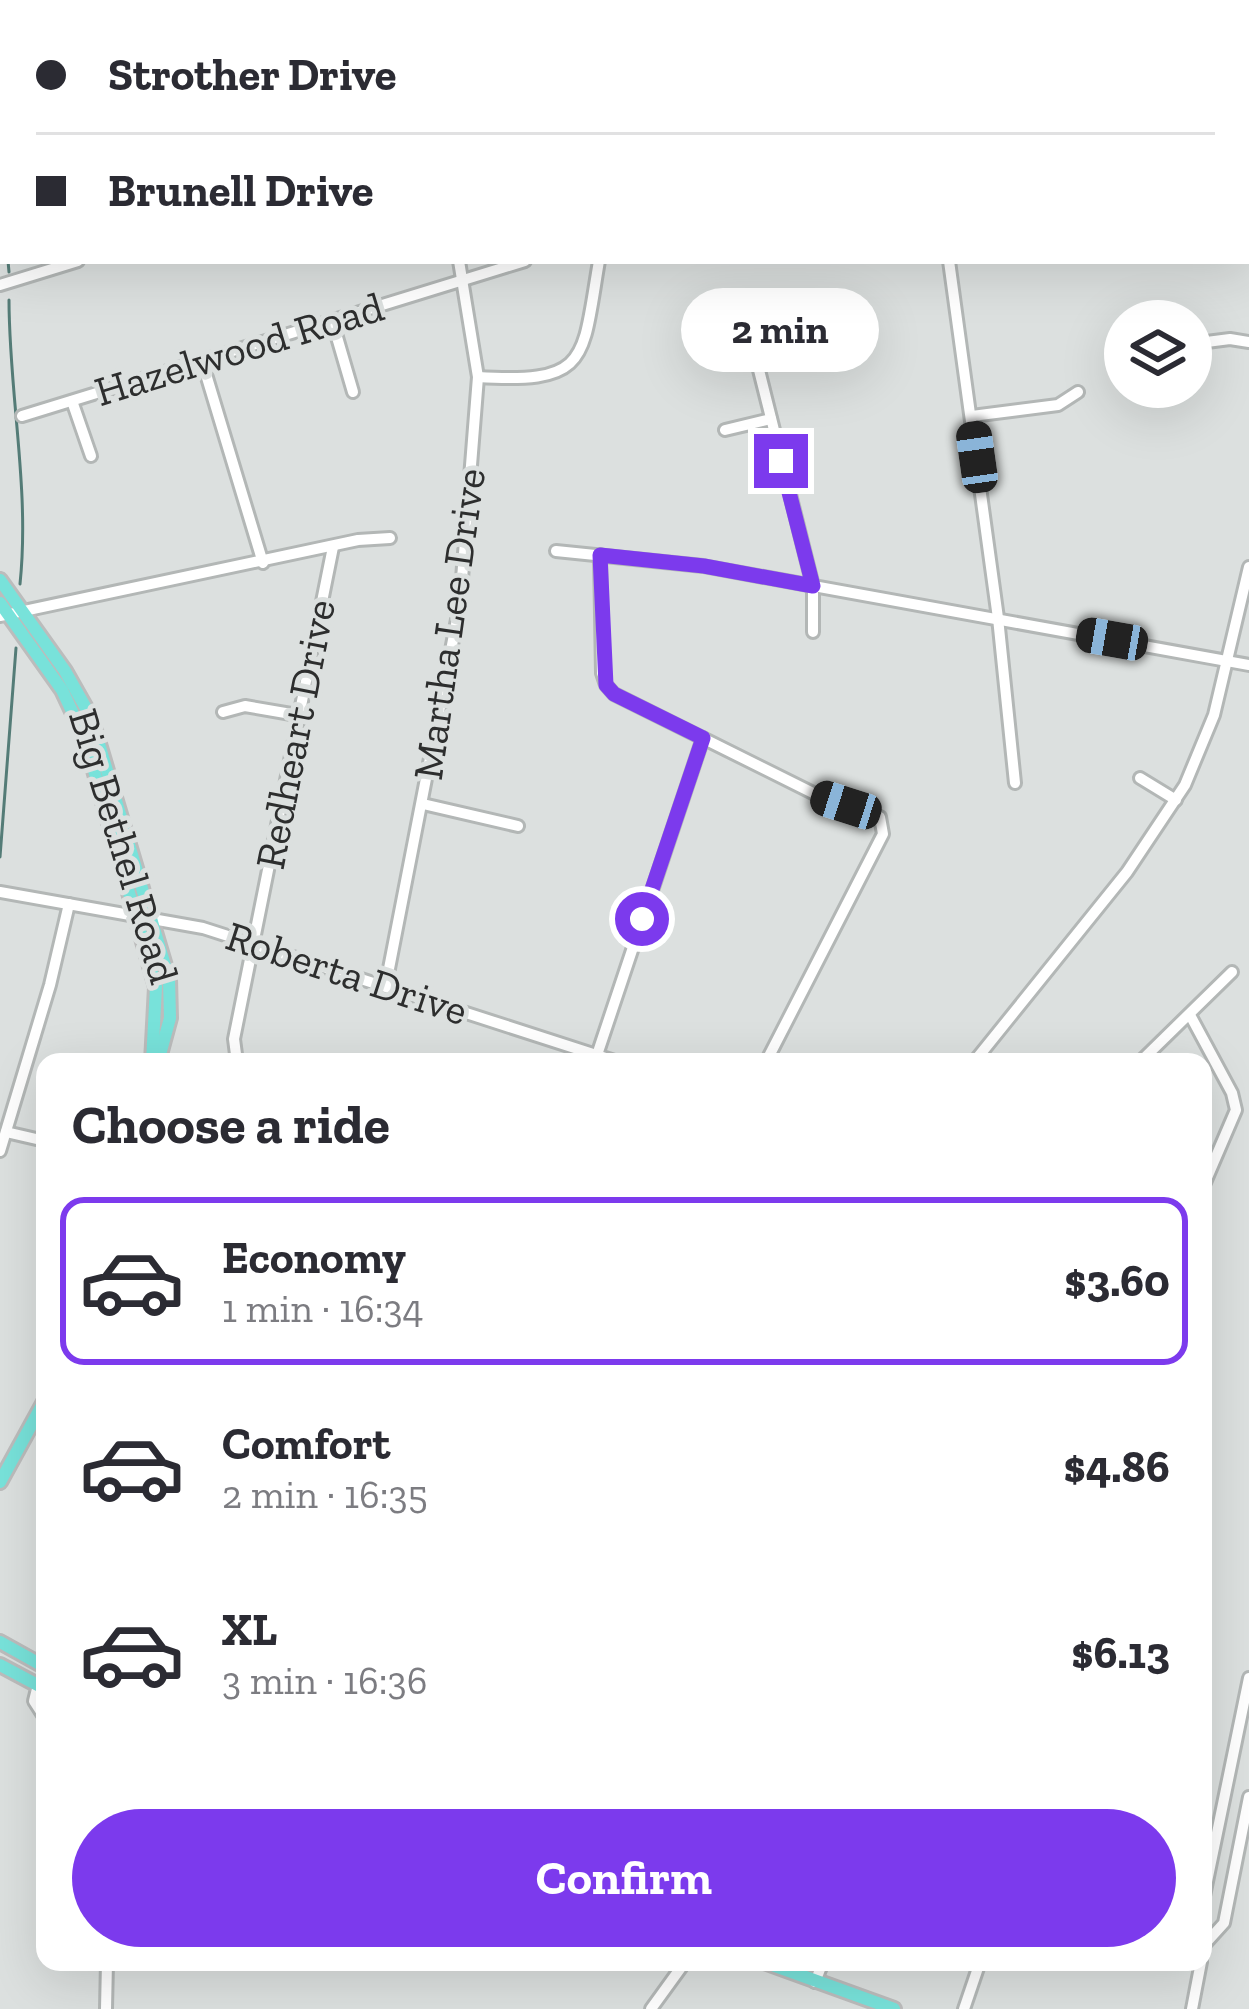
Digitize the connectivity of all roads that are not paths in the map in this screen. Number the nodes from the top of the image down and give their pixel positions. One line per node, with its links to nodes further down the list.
1 (68, 264): 7 (street)
2 (460, 264): 6 (street, Martha Lee Drive)
3 (515, 264): 6 (street, Hazelwood Road)
4 (598, 264): 13 (street)
5 (950, 264): 18 (street)
6 (463, 280): 9 (street, Hazelwood Road); 13 (street, Martha Lee Drive)
7 (0, 285)
8 (755, 317): 19 (street)
9 (332, 320): 12 (street, Hazelwood Road); 14 (street)
10 (1212, 341): 11 (street)
11 (1249, 342)
12 (202, 361): 16 (street, Hazelwood Road); 26 (street, Redheart Drive)
13 (478, 377): 42 (street, Martha Lee Drive)
14 (353, 392)
15 (1078, 392): 18 (street)
16 (73, 400): 17 (street, Hazelwood Road); 21 (street)
17 (22, 416)
18 (972, 416): 31 (street)
19 (771, 419): 20 (street); 29 (street)
20 (725, 430)
21 (91, 457)
22 (390, 538): 23 (street)
23 (333, 547): 26 (street); 36 (street, Redheart Drive)
24 (556, 551): 25 (street)
25 (600, 555): 29 (street); 37 (street)
26 (263, 562): 30 (street)
27 (1249, 567): 33 (street)
28 (0, 580): 30 (main road, Big Bethel Road)
29 (813, 586): 31 (street); 32 (street)
30 (8, 611): 38 (main road, Big Bethel Road)
31 (998, 618): 33 (street); 40 (street)
32 (812, 632)
33 (1228, 661): 34 (street); 41 (street)
34 (1249, 665)
35 (223, 712): 36 (street)
36 (297, 715): 48 (street, Redheart Drive)
37 (703, 738): 56 (street); 57 (street)
38 (95, 752): 46 (main road, Big Bethel Road); 47 (main road, Big Bethel Road)
39 (1140, 778): 41 (street)
40 (1016, 784)
41 (1176, 800): 58 (street)
42 (422, 804): 43 (street); 50 (street, Martha Lee Drive)
43 (518, 826)
44 (0, 892): 45 (street, Roberta Drive)
45 (69, 904): 46 (street, Roberta Drive); 62 (street)
46 (136, 914): 47 (street, Roberta Drive); 52 (main road, Big Bethel Road)
47 (151, 917): 48 (street, Roberta Drive); 53 (main road, Big Bethel Road)
48 (253, 944): 50 (street, Roberta Drive); 54 (street, Redheart Drive)
49 (1232, 972): 51 (street)
50 (386, 985): 55 (street, Roberta Drive)
51 (1190, 1015): 59 (street); 60 (street)
52 (155, 1053)
53 (159, 1053)
54 (236, 1053)
55 (591, 1053)
56 (598, 1053)
57 (771, 1053)
58 (981, 1053)
59 (1150, 1053)
60 (1210, 1053)
61 (1212, 1056): 65 (street)
62 (6, 1132): 63 (street); 64 (street)
63 (36, 1139)
64 (0, 1151)
65 (1212, 1165)
66 (36, 1416): 67 (main road)
67 (1, 1480): 68 (main road)
68 (0, 1494)
69 (0, 1642): 70 (main road)
70 (36, 1662)
71 (0, 1665): 73 (main road)
72 (1249, 1678): 74 (street)
73 (36, 1684)
74 (1244, 1727): 76 (street)
75 (1249, 1797): 77 (street)
76 (1212, 1863)
77 (1212, 1938)
78 (107, 1971): 85 (street)
79 (679, 1971): 86 (street)
80 (787, 1971): 84 (main road)
81 (819, 1971): 84 (street)
82 (977, 1971): 88 (street)
83 (1199, 1971): 89 (street)
84 (815, 1982): 87 (main road)
85 (106, 2009)
86 (651, 2009)
87 (894, 2009)
88 (964, 2009)
89 (1192, 2009)

